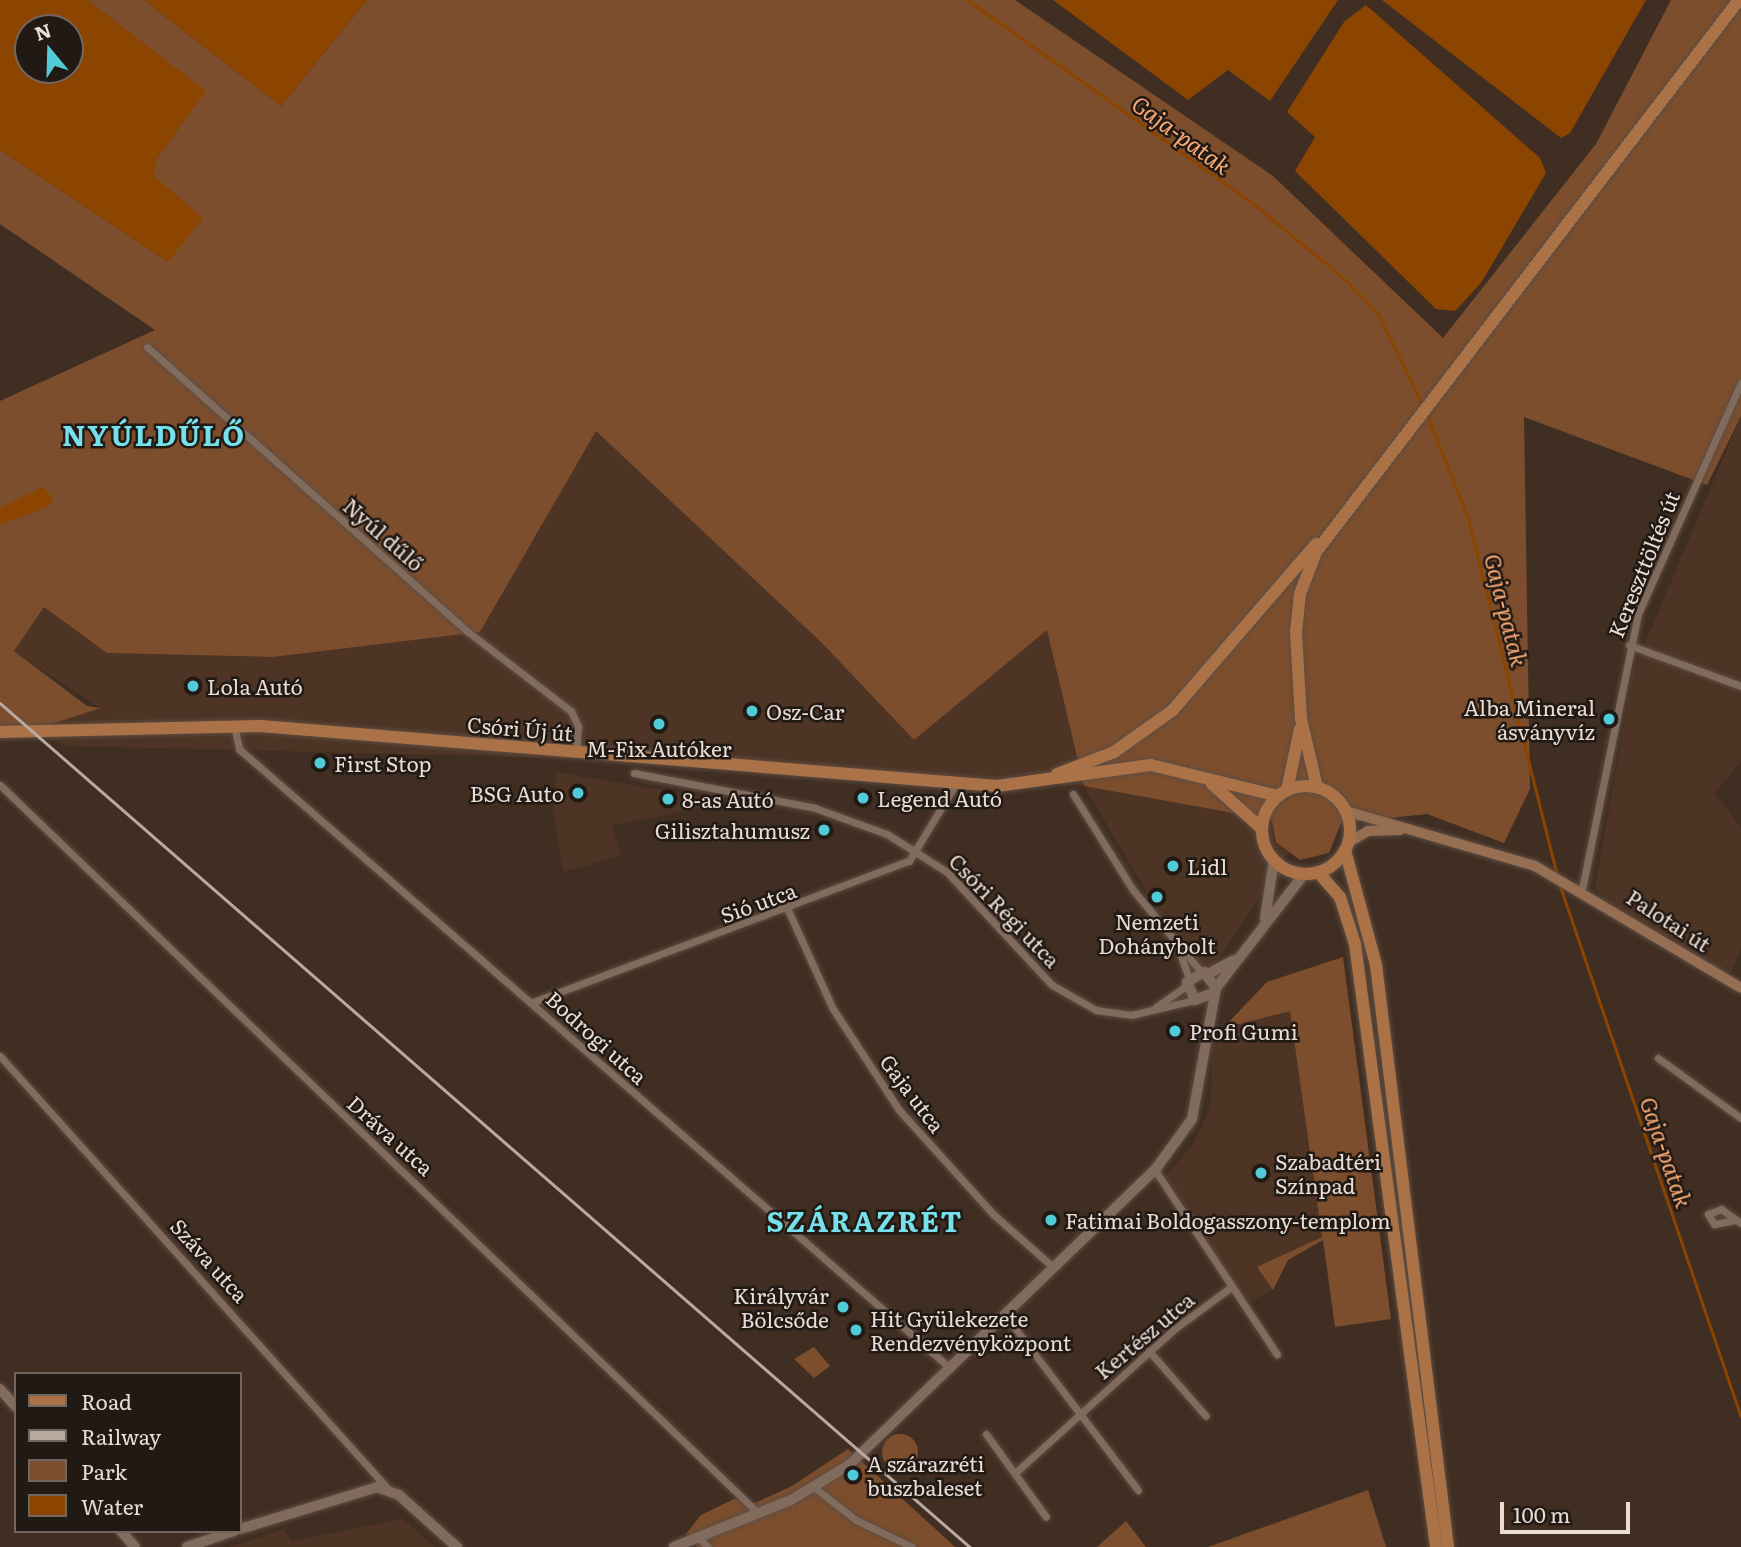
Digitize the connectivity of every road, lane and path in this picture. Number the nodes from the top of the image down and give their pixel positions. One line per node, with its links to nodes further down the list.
1 (1739, 0): 4 (main road)
2 (147, 347): 10 (street, Nyúl dűlő)
3 (1741, 383): 5 (street, Kereszttöltés út)
4 (1327, 535): 7 (main road); 13 (main road)
5 (1629, 645): 6 (street); 27 (street, Kereszttöltés út)
6 (1741, 687)
7 (1301, 719): 16 (main road); 17 (main road)
8 (234, 725): 9 (main road, Csóri Új út); 10 (main road, Csóri Új út); 37 (street, Bodrogi utca)
9 (0, 732)
10 (576, 752): 15 (main road, Csóri Új út)
11 (634, 773): 23 (street, Csóri Régi utca)
12 (1206, 779): 13 (main road); 17 (main road); 20 (main road)
13 (1035, 784): 15 (main road, Csóri Új út)
14 (0, 785): 59 (street, Dráva utca)
15 (955, 785): 23 (street, Sió utca)
16 (1317, 787): 17 (main road); 19 (main road)
17 (1282, 793): 20 (main road)
18 (1073, 794): 30 (street)
19 (1346, 811): 21 (main road); 22 (main road)
20 (1261, 828): 24 (main road)
21 (1431, 832): 22 (main road); 27 (main road, Palotai út)
22 (1347, 846): 25 (main road); 72 (main road)
23 (917, 851): 28 (street, Sió utca); 38 (street, Csóri Régi utca)
24 (1274, 860): 26 (main road); 29 (street)
25 (1318, 872): 26 (main road); 71 (main road)
26 (1304, 874): 29 (street)
27 (1579, 887): 34 (main road, Palotai út)
28 (788, 910): 37 (street, Sió utca); 44 (street, Gaja utca)
29 (1264, 922): 31 (street)
30 (1176, 943): 32 (street); 33 (street)
31 (1238, 958): 32 (street); 35 (street)
32 (1204, 973): 33 (street); 35 (street)
33 (1188, 982): 36 (street); 38 (street)
34 (1741, 988)
35 (1216, 990): 36 (street); 39 (street)
36 (1197, 1001): 38 (street, Csóri Régi utca); 39 (street)
37 (533, 1002): 49 (street, Bodrogi utca)
38 (1147, 1012)
39 (1208, 1030): 43 (street)
40 (0, 1056): 57 (street, Száva utca)
41 (1658, 1058): 42 (street)
42 (1741, 1118)
43 (1155, 1170): 44 (street); 45 (street)
44 (1053, 1267): 46 (street)
45 (1231, 1287): 47 (street, Kertész utca); 48 (street)
46 (1005, 1315): 49 (street); 52 (street)
47 (1149, 1351): 52 (street, Kertész utca); 53 (street)
48 (1277, 1354)
49 (950, 1368): 56 (street)
50 (0, 1389): 51 (street)
51 (14, 1405)
52 (1082, 1412): 55 (street, Kertész utca); 58 (street)
53 (1206, 1416)
54 (986, 1434): 55 (street)
55 (1015, 1473): 60 (street)
56 (815, 1488): 59 (street); 70 (street)
57 (389, 1490): 61 (street); 67 (street)
58 (1138, 1490)
59 (757, 1513): 64 (street)
60 (1046, 1517)
61 (242, 1528)
62 (123, 1533): 65 (street)
63 (228, 1533): 66 (street)
64 (697, 1536): 68 (street); 69 (street)
65 (135, 1547)
66 (187, 1547)
67 (457, 1547)
68 (674, 1547)
69 (708, 1547)
70 (912, 1547)
71 (1436, 1547)
72 (1448, 1547)

